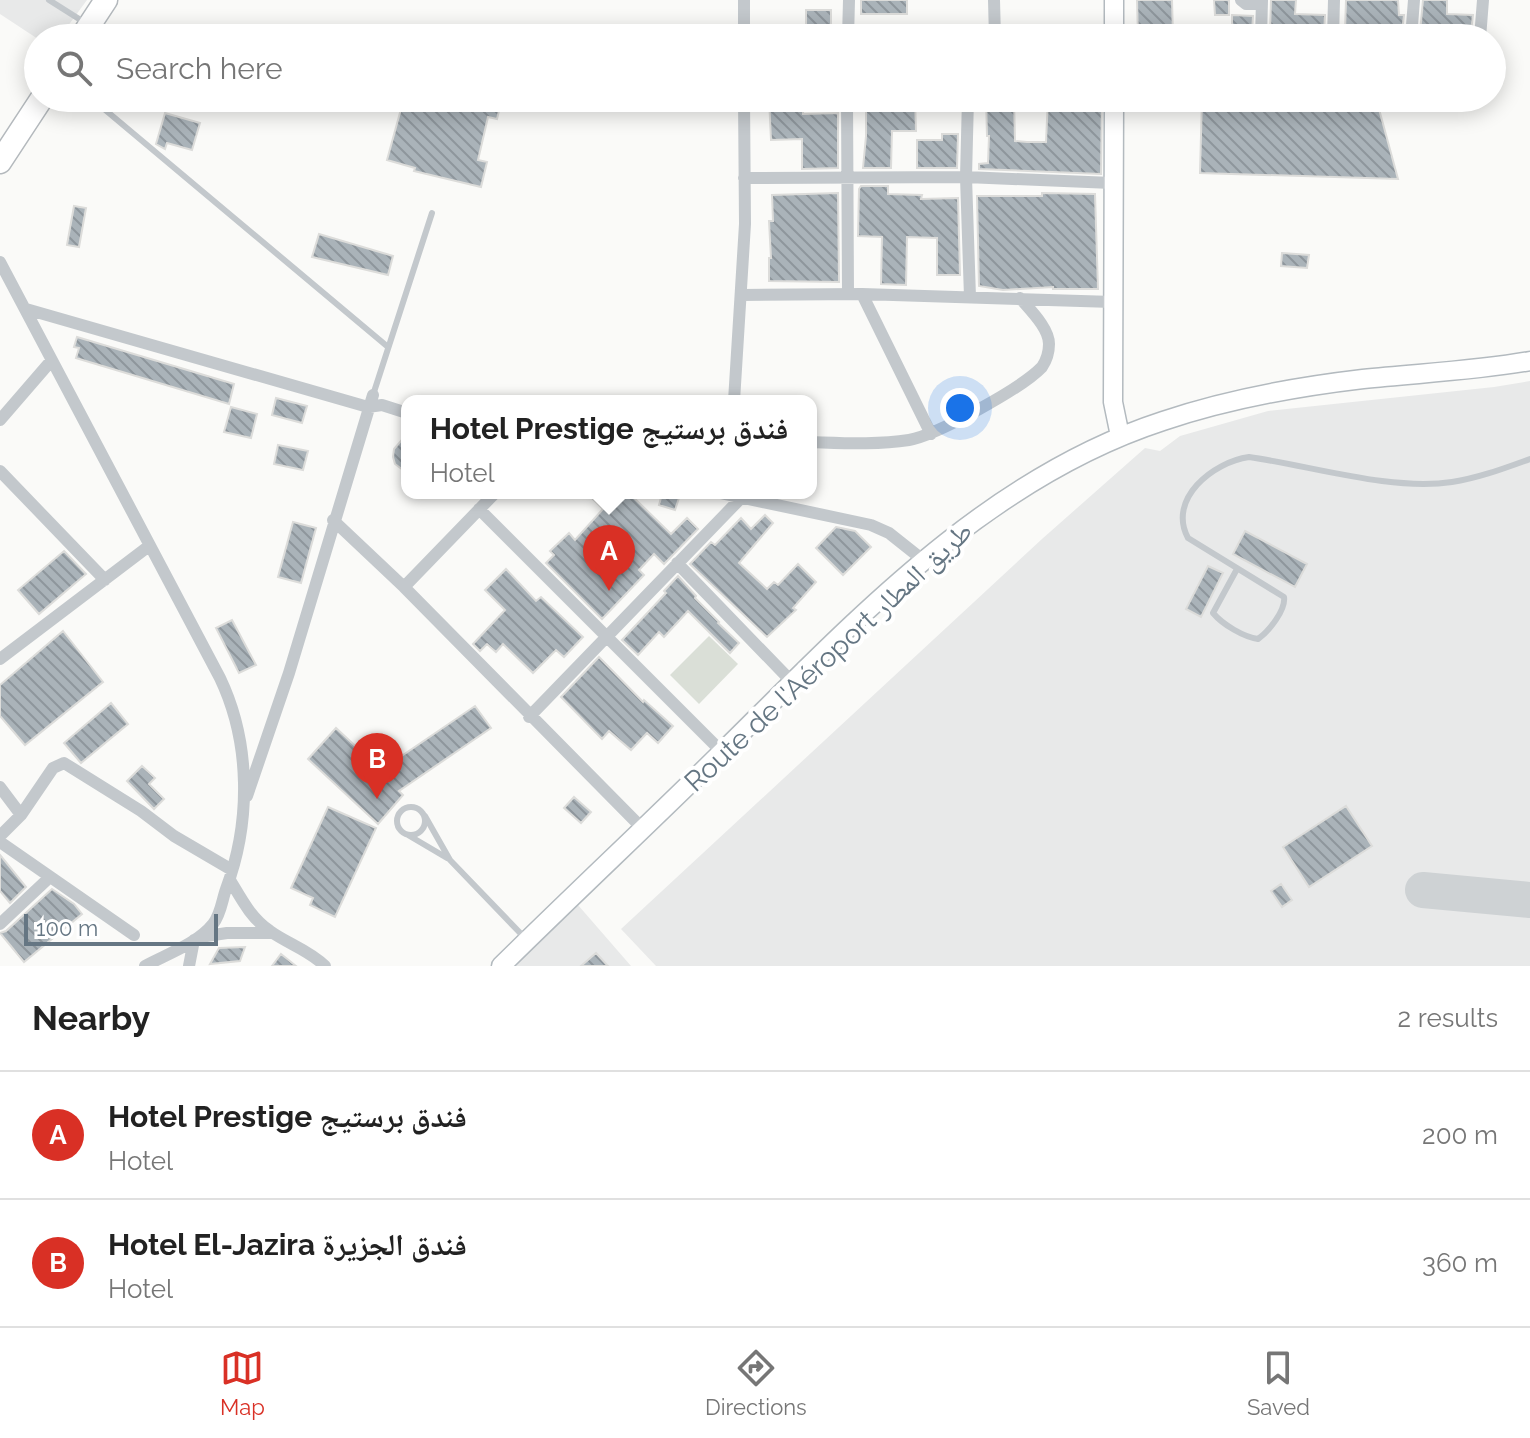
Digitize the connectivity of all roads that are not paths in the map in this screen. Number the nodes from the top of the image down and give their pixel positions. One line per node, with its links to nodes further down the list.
1 (49, 0): 12 (lane)
2 (106, 0): 13 (highway)
3 (744, 0): 14 (street)
4 (849, 0): 15 (street)
5 (994, 0): 16 (street)
6 (1114, 0): 17 (street)
7 (1241, 0): 11 (street)
8 (1334, 0): 19 (street)
9 (1414, 0): 20 (street)
10 (1483, 0): 21 (street)
11 (1262, 2): 18 (street)
12 (76, 24)
13 (90, 24)
14 (744, 24)
15 (848, 24)
16 (995, 24)
17 (1114, 24)
18 (1261, 24)
19 (1333, 24)
20 (1412, 24)
21 (1481, 24)
22 (33, 112): 28 (highway)
23 (108, 112): 42 (lane)
24 (744, 112): 31 (street)
25 (847, 112): 29 (street)
26 (968, 112): 30 (street)
27 (1114, 112): 32 (street)
28 (0, 162)
29 (847, 177): 30 (street); 31 (street); 35 (street)
30 (966, 177): 32 (street); 38 (street)
31 (744, 178): 37 (street)
32 (1112, 183): 40 (street)
33 (432, 213): 42 (lane)
34 (0, 262): 41 (street)
35 (848, 294): 36 (street); 37 (street)
36 (862, 294): 38 (street); 49 (street)
37 (742, 295): 45 (street)
38 (970, 297): 39 (street)
39 (1020, 298): 40 (street); 49 (street)
40 (1113, 302): 50 (street)
41 (26, 309): 43 (street); 46 (street)
42 (388, 347): 46 (lane)
43 (51, 361): 48 (street); 59 (street)
44 (1530, 361): 50 (street, Route de l'Aéroport طريق المطار)
45 (734, 395)
46 (370, 401): 47 (street); 58 (street)
47 (401, 411)
48 (0, 420)
49 (931, 434): 51 (street)
50 (1120, 436): 60 (street, Route de l'Aéroport طريق المطار)
51 (817, 442)
52 (1530, 459): 62 (lane)
53 (0, 471): 63 (street)
54 (489, 499): 57 (street)
55 (740, 499): 61 (street)
56 (746, 499): 60 (street)
57 (479, 509): 64 (street); 65 (street)
58 (333, 520): 64 (street); 71 (street)
59 (149, 546): 63 (street); 71 (street)
60 (923, 560): 67 (street, Route de l'Aéroport طريق المطار)
61 (677, 563): 65 (street); 67 (street)
62 (1237, 569): 62 (lane)
63 (105, 580): 66 (street)
64 (404, 587): 68 (street)
65 (606, 635): 68 (street); 69 (street)
66 (0, 659)
67 (792, 682): 69 (street, Route de l'Aéroport طريق المطار)
68 (529, 717): 74 (street)
69 (722, 752): 74 (street, Route de l'Aéroport طريق المطار)
70 (0, 787): 72 (street)
71 (243, 809): 79 (street)
72 (21, 815): 76 (street); 79 (street)
73 (425, 816): 75 (lane); 75 (lane); 78 (lane)
74 (642, 828): 85 (street, Route de l'Aéroport طريق المطار)
75 (408, 835): 78 (lane)
76 (0, 836)
77 (0, 842): 80 (street)
78 (450, 860): 85 (lane)
79 (231, 875): 82 (street); 84 (street)
80 (50, 877): 81 (street); 83 (street)
81 (0, 924)
82 (273, 933): 84 (street); 88 (street)
83 (134, 935)
84 (197, 938): 86 (street); 87 (street)
85 (527, 941): 89 (street, Route de l'Aéroport طريق المطار)
86 (145, 966)
87 (189, 966)
88 (325, 966)
89 (501, 966)

